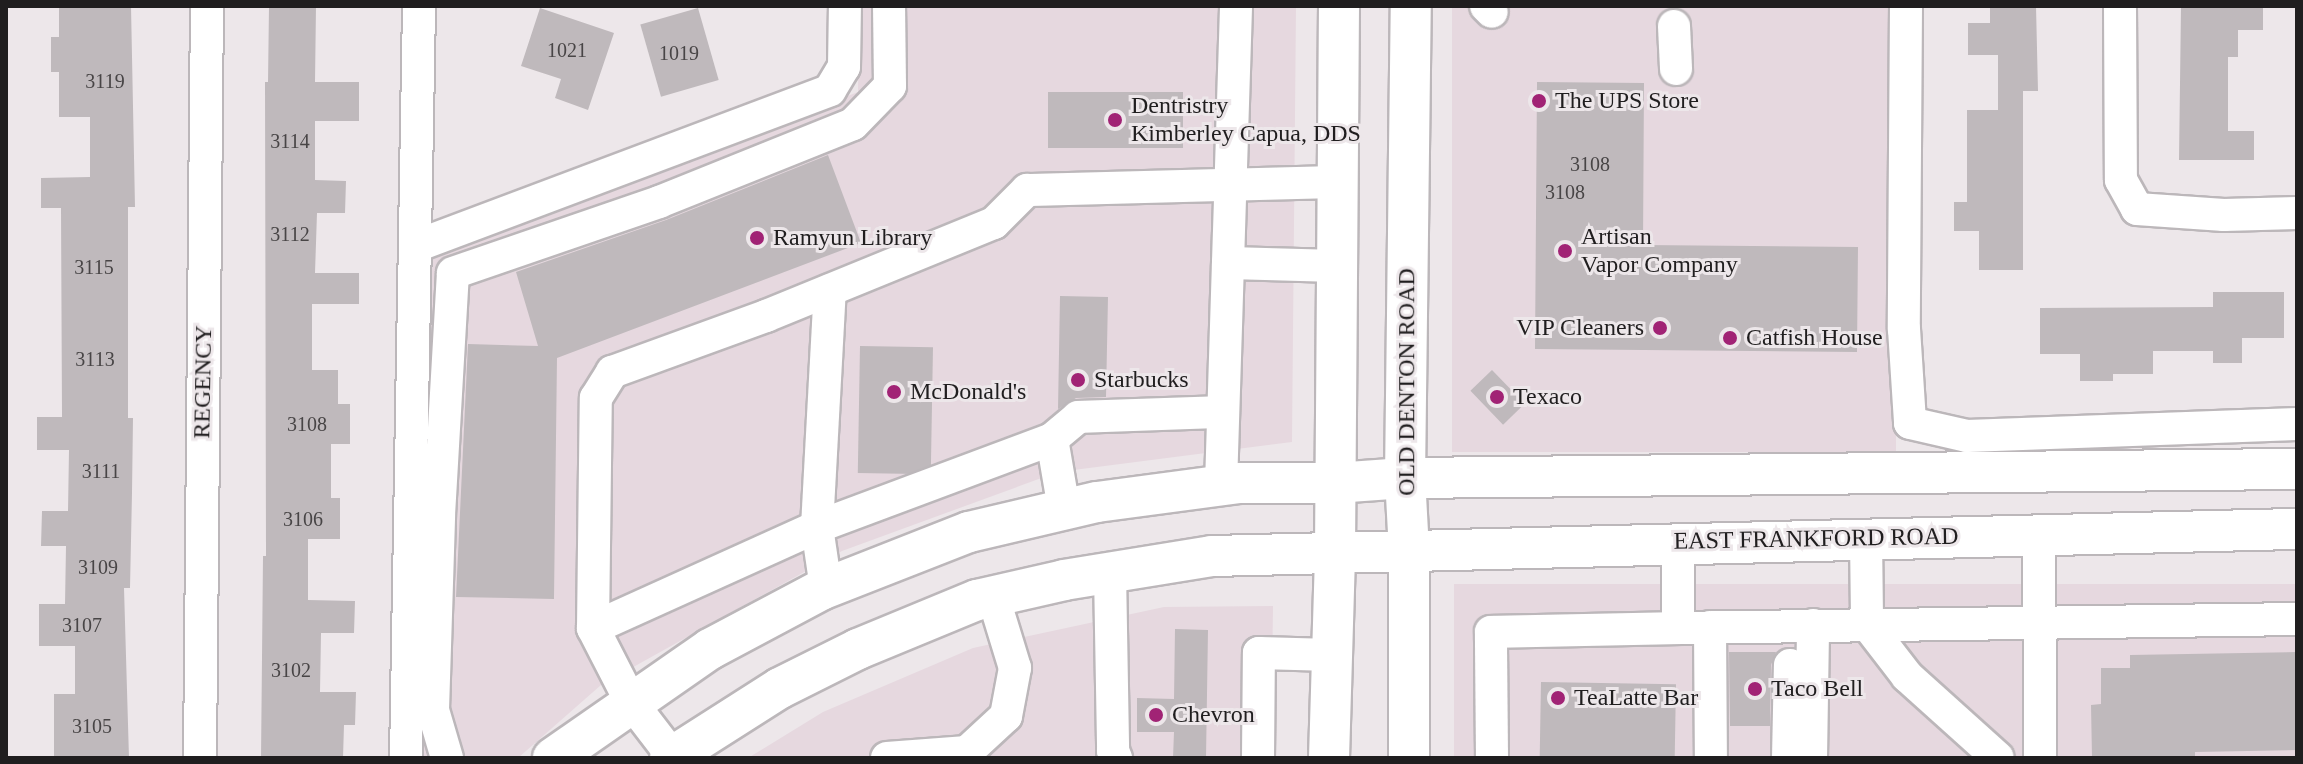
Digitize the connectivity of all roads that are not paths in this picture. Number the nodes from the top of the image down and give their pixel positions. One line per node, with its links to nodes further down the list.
1 (207, 6): 48 (street, REGENCY)
2 (419, 6): 15 (street)
3 (845, 6): 15 (street)
4 (889, 6): 50 (street)
5 (1236, 6): 12 (street)
6 (1339, 6): 13 (main road)
7 (1411, 6): 24 (main road, OLD DENTON ROAD)
8 (1906, 6): 20 (street)
9 (2120, 6): 14 (street)
10 (1674, 26): 11 (street)
11 (1676, 69)
12 (1231, 182): 13 (street); 16 (street); 18 (street)
13 (1338, 182): 17 (main road)
14 (2297, 213)
15 (416, 246): 49 (street)
16 (1228, 263): 17 (street); 19 (street)
17 (1338, 266): 25 (main road)
18 (830, 290): 28 (street); 43 (street)
19 (1223, 412): 21 (street); 26 (street)
20 (2297, 424)
21 (1052, 439): 27 (street); 28 (street)
22 (2297, 469): 23 (main road)
23 (1869, 475): 24 (main road); 31 (main road)
24 (1405, 478): 25 (main road); 34 (main road, OLD DENTON ROAD)
25 (1335, 483): 26 (main road); 33 (main road)
26 (1221, 485): 27 (main road)
27 (1064, 509): 36 (main road)
28 (817, 527): 36 (street); 43 (street)
29 (2297, 529): 30 (main road, EAST FRANKFORD ROAD)
30 (2039, 534): 31 (main road, EAST FRANKFORD ROAD); 39 (street)
31 (1866, 537): 32 (main road, EAST FRANKFORD ROAD); 40 (street)
32 (1678, 542): 34 (main road, EAST FRANKFORD ROAD); 42 (street)
33 (1335, 551): 34 (main road, EAST FRANKFORD ROAD); 35 (main road, EAST FRANKFORD ROAD); 44 (main road)
34 (1409, 551): 56 (main road, OLD DENTON ROAD)
35 (1110, 572): 37 (main road, EAST FRANKFORD ROAD); 53 (street)
36 (826, 588): 45 (main road)
37 (993, 596): 46 (street); 47 (main road, EAST FRANKFORD ROAD)
38 (2297, 619): 39 (street)
39 (2039, 623): 40 (street); 62 (street)
40 (1867, 624): 41 (street); 61 (street)
41 (1802, 625): 42 (street); 59 (street); 60 (street)
42 (1694, 627): 57 (street); 58 (street)
43 (593, 628): 45 (street)
44 (1332, 655): 54 (street); 55 (main road)
45 (631, 702): 47 (street); 51 (main road)
46 (980, 750): 52 (street)
47 (672, 757)
48 (200, 758)
49 (406, 758)
50 (447, 758)
51 (553, 758)
52 (887, 758)
53 (1116, 758)
54 (1258, 758)
55 (1329, 758)
56 (1409, 758)
57 (1492, 758)
58 (1711, 758)
59 (1788, 758)
60 (1811, 758)
61 (1998, 758)
62 (2040, 758)

